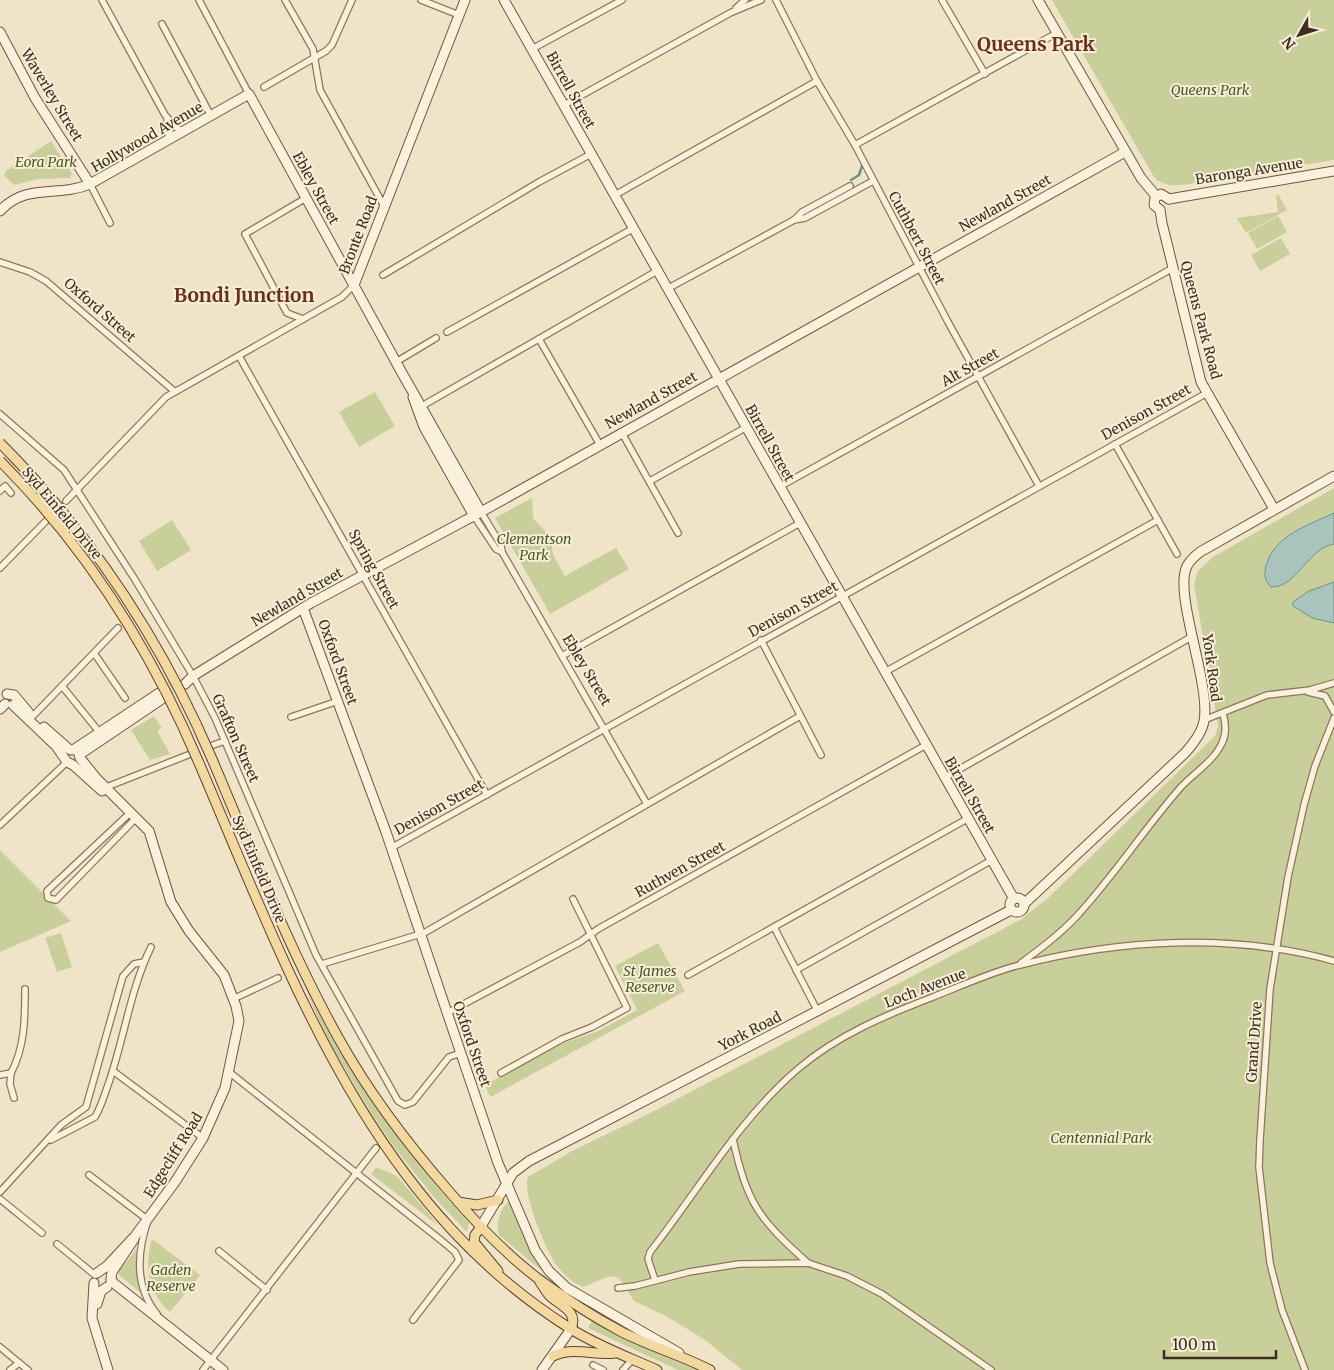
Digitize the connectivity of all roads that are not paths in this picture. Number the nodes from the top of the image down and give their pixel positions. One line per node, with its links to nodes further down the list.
1 (102, 0): 27 (street)
2 (199, 0): 25 (street, Ebley Street)
3 (285, 0): 21 (street)
4 (352, 0): 21 (street)
5 (421, 0): 16 (street)
6 (465, 0): 16 (street, Bronte Road)
7 (504, 0): 20 (street, Birrell Street)
8 (622, 0): 20 (street)
9 (745, 0): 15 (street)
10 (761, 0): 11 (street); 15 (street)
11 (769, 0)
12 (776, 0): 23 (street, Cuthbert Street)
13 (942, 0): 22 (street)
14 (1038, 0): 19 (street)
15 (730, 13): 26 (street)
16 (459, 15): 42 (street, Bronte Road)
17 (162, 24): 28 (street)
18 (0, 32): 36 (street, Waverley Street)
19 (1057, 33): 22 (street); 32 (street)
20 (532, 50): 26 (street, Birrell Street)
21 (315, 59): 24 (street); 42 (street)
22 (984, 74): 31 (street)
23 (816, 80): 31 (street, Cuthbert Street); 38 (street)
24 (264, 88)
25 (249, 94): 28 (street, Hollywood Avenue); 40 (street, Ebley Street)
26 (564, 105): 33 (street, Birrell Street)
27 (165, 116): 29 (street); 30 (street)
28 (211, 116): 29 (street, Hollywood Avenue)
29 (184, 131): 30 (street, Hollywood Avenue)
30 (166, 141): 36 (street, Hollywood Avenue)
31 (855, 145): 35 (street, Cuthbert Street)
32 (1125, 152): 39 (street); 49 (street, Newland Street)
33 (591, 154): 38 (street, Birrell Street); 52 (street)
34 (1334, 172): 41 (street, Baronga Avenue)
35 (873, 181): 45 (street); 49 (street, Cuthbert Street)
36 (90, 184): 43 (street, Hollywood Avenue); 46 (street, Waverley Street)
37 (850, 186): 45 (street)
38 (614, 195): 47 (street, Birrell Street)
39 (1156, 196): 41 (street); 44 (street)
40 (306, 198): 53 (street, Ebley Street); 55 (street)
41 (1169, 199): 44 (street)
42 (384, 206): 53 (street, Bronte Road)
43 (0, 210)
44 (1160, 210): 50 (street, Queens Park Road)
45 (794, 220): 54 (street)
46 (110, 223)
47 (634, 228): 51 (street, Birrell Street); 56 (street)
48 (0, 262): 64 (street, Oxford Street)
49 (918, 266): 61 (street, Cuthbert Street); 62 (street, Newland Street)
50 (1173, 268): 61 (street, Alt Street); 65 (street, Queens Park Road)
51 (657, 271): 54 (street, Birrell Street); 58 (street)
52 (384, 275)
53 (354, 285): 55 (street, Bronte Road); 60 (street, Ebley Street)
54 (667, 289): 62 (street, Birrell Street)
55 (303, 319): 59 (street, Bronte Road)
56 (447, 332)
57 (436, 338): 60 (street)
58 (539, 339): 66 (street); 72 (street)
59 (239, 356): 64 (street, Bronte Road); 90 (street, Spring Street)
60 (396, 362): 63 (street, Ebley Street)
61 (978, 376): 76 (street, Cuthbert Street); 77 (street, Alt Street)
62 (718, 378): 68 (street, Birrell Street); 69 (street, Newland Street)
63 (411, 389): 66 (street, Ebley Street); 83 (street, Ebley Street)
64 (174, 391): 78 (street, Bronte Road)
65 (1207, 393): 71 (street, Denison Street); 82 (street, Queens Park Road)
66 (422, 406): 83 (street, Ebley Street)
67 (0, 414): 78 (street, Grafton Street)
68 (745, 428): 75 (street); 77 (street, Birrell Street)
69 (622, 433): 72 (street, Newland Street); 75 (street)
70 (0, 442): 169 (main road, Syd Einfeld Drive, bridge)
71 (1115, 444): 76 (street, Denison Street); 84 (street)
72 (600, 445): 83 (street, Newland Street)
73 (0, 461): 179 (main road, Syd Einfeld Drive, bridge)
74 (1334, 476): 82 (street, York Road)
75 (650, 481): 87 (street)
76 (1039, 486): 91 (street, Denison Street)
77 (779, 487): 86 (street, Birrell Street)
78 (77, 489): 81 (street, Bronte Road); 99 (street, Grafton Street)
79 (0, 491): 80 (street)
80 (11, 492)
81 (66, 501)
82 (1274, 509): 94 (street, York Road)
83 (478, 514): 90 (street, Newland Street); 97 (street, Ebley Street)
84 (1158, 520): 88 (street); 98 (street)
85 (46, 521): 89 (street)
86 (800, 523): 91 (street, Birrell Street); 97 (street)
87 (678, 533)
88 (1177, 554)
89 (0, 568)
90 (363, 574): 92 (street, Newland Street); 125 (street, Spring Street)
91 (842, 596): 95 (street, Denison Street); 98 (street, Birrell Street)
92 (303, 608): 99 (street, Newland Street); 106 (street, Oxford Street)
93 (118, 628): 96 (street)
94 (1193, 636): 114 (street, York Road); 123 (street)
95 (761, 640): 110 (street); 115 (street, Denison Street)
96 (94, 652): 102 (street); 105 (street)
97 (562, 656): 115 (street, Ebley Street)
98 (884, 672): 119 (street, Birrell Street)
99 (193, 676): 100 (street, Newland Street); 117 (street, Grafton Street)
100 (184, 681)
101 (1334, 683): 104 (street)
102 (62, 686): 112 (street); 116 (street)
103 (0, 688): 107 (street, Edgecliff Road)
104 (1296, 691): 108 (street); 109 (street)
105 (125, 698)
106 (338, 701): 111 (street); 130 (street, Oxford Street)
107 (8, 703): 112 (street, Edgecliff Road)
108 (1334, 712)
109 (1223, 714): 114 (street); 144 (street)
110 (800, 716): 121 (street); 126 (street)
111 (291, 717)
112 (31, 718): 122 (street, Edgecliff Road)
113 (1334, 718): 140 (street, Grand Drive)
114 (1204, 720): 134 (street, York Road)
115 (605, 728): 125 (street, Denison Street); 126 (street, Ebley Street)
116 (100, 732): 122 (street); 122 (street)
117 (225, 741): 118 (street); 143 (street, Grafton Street)
118 (213, 745)
119 (926, 745): 123 (street, Birrell Street); 138 (street, Ruthven Street)
120 (188, 755): 124 (street)
121 (821, 755)
122 (72, 757): 124 (street, Edgecliff Road); 129 (street)
123 (944, 778): 128 (street, Birrell Street)
124 (103, 788): 127 (street, Edgecliff Road)
125 (487, 795): 130 (street, Denison Street)
126 (647, 804): 137 (street)
127 (132, 817): 127 (street); 149 (street, Edgecliff Road)
128 (967, 820): 131 (street, Birrell Street); 136 (street)
129 (0, 825)
130 (391, 848): 137 (street, Oxford Street)
131 (992, 860): 133 (street, Birrell Street); 145 (street)
132 (573, 899): 138 (street)
133 (1014, 899): 134 (street); 135 (street)
134 (1024, 904): 135 (street)
135 (1011, 910): 150 (street, York Road)
136 (774, 927): 145 (street); 146 (street)
137 (420, 934): 143 (street); 151 (street, Oxford Street)
138 (591, 934): 151 (street, Ruthven Street); 156 (street)
139 (151, 947): 142 (street)
140 (1276, 949): 141 (street, Loch Avenue); 144 (street, Loch Avenue); 207 (street, Grand Drive)
141 (1334, 961)
142 (144, 962): 153 (street); 161 (street)
143 (322, 964): 152 (street, Grafton Street)
144 (1018, 966): 160 (street, Loch Avenue)
145 (796, 970): 150 (street)
146 (688, 975)
147 (278, 978): 149 (street)
148 (26, 989): 155 (street)
149 (233, 999): 154 (street, Edgecliff Road)
150 (818, 1012): 165 (street, York Road)
151 (446, 1013): 152 (street, Oxford Street)
152 (461, 1053): 165 (street, Oxford Street)
153 (113, 1071): 159 (street); 161 (street)
154 (229, 1072): 159 (street, Edgecliff Road); 163 (street)
155 (11, 1073): 157 (street); 158 (street)
156 (501, 1073)
157 (0, 1075)
158 (14, 1098)
159 (203, 1138): 170 (street, Edgecliff Road)
160 (733, 1139): 176 (street); 180 (street, Loch Avenue)
161 (49, 1141): 166 (street)
162 (376, 1148): 163 (street)
163 (356, 1172): 183 (street); 184 (street)
164 (89, 1175): 170 (street)
165 (507, 1183): 168 (street); 193 (street, Oxford Street)
166 (0, 1192)
167 (0, 1199): 172 (street)
168 (498, 1200): 169 (main road); 171 (street)
169 (458, 1202): 171 (main road, Syd Einfeld Drive)
170 (148, 1220): 173 (street, Edgecliff Road); 185 (street)
171 (480, 1228): 178 (main road); 179 (main road)
172 (42, 1233)
173 (135, 1236): 177 (street, Edgecliff Road); 181 (street, Edgecliff Road)
174 (57, 1244): 177 (street)
175 (219, 1251): 183 (street)
176 (808, 1263): 180 (street); 206 (street)
177 (95, 1277): 181 (street); 181 (street); 190 (street, Edgecliff Road)
178 (539, 1279): 186 (main road); 193 (main road)
179 (504, 1280): 186 (main road)
180 (655, 1280): 182 (street)
181 (110, 1282): 185 (street); 190 (street, Edgecliff Road)
182 (618, 1288)
183 (267, 1290): 191 (street)
184 (413, 1320)
185 (165, 1323): 191 (street)
186 (571, 1329): 188 (main road); 189 (street)
187 (0, 1347): 194 (street)
188 (616, 1353): 189 (main road); 192 (main road)
189 (553, 1356): 201 (street)
190 (105, 1358): 198 (street, Edgecliff Road)
191 (211, 1360): 199 (street); 200 (street)
192 (632, 1360): 203 (street); 204 (main road)
193 (693, 1361): 205 (main road)
194 (19, 1363): 196 (street); 197 (street)
195 (592, 1365): 202 (street)
196 (10, 1370)
197 (28, 1370)
198 (108, 1370)
199 (203, 1370)
200 (223, 1370)
201 (542, 1370)
202 (603, 1370)
203 (623, 1370)
204 (657, 1370)
205 (710, 1370)
206 (991, 1370)
207 (1305, 1370)

